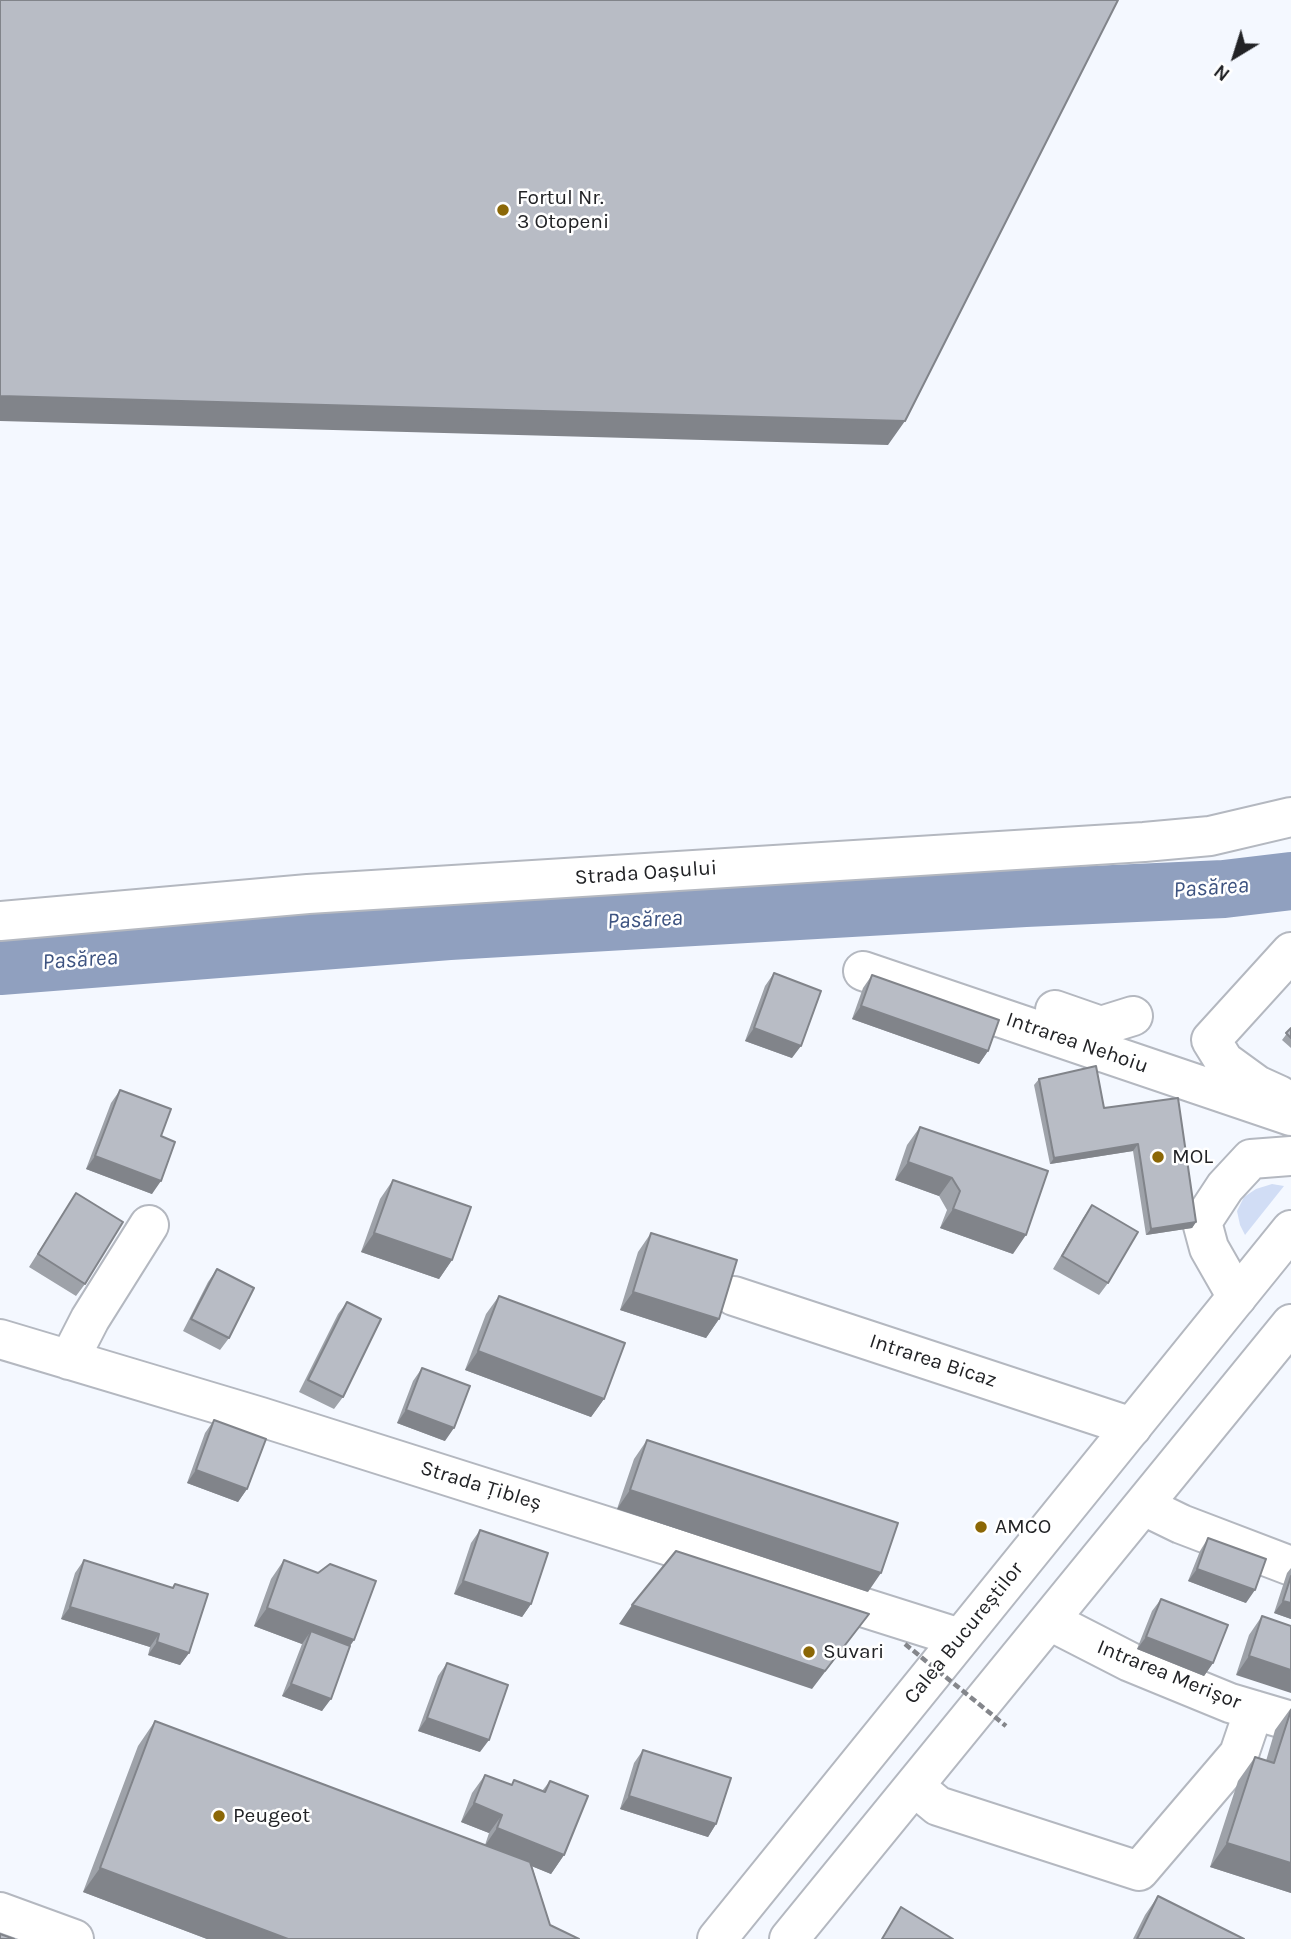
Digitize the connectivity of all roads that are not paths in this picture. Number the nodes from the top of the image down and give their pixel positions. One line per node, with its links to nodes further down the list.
1 (1291, 817): 2 (main road, Strada Oașului)
2 (0, 921)
3 (1291, 952): 7 (main road)
4 (863, 971): 5 (main road, Intrarea Nehoiu)
5 (956, 1002): 6 (main road); 8 (main road, Intrarea Nehoiu)
6 (1133, 1016)
7 (1291, 1100)
8 (1291, 1116)
9 (1291, 1156): 13 (main road)
10 (149, 1225): 16 (main road)
11 (1291, 1230): 13 (main road, Calea Bucureștilor)
12 (734, 1296): 17 (main road, Intrarea Bicaz)
13 (1237, 1297): 17 (main road, Calea Bucureștilor)
14 (1291, 1324): 18 (main road)
15 (0, 1339): 16 (main road, Strada Țibleș)
16 (69, 1360): 21 (main road, Strada Țibleș)
17 (1132, 1427): 21 (main road, Calea Bucureștilor)
18 (1144, 1506): 19 (main road); 20 (main road)
19 (1291, 1566)
20 (1050, 1622): 22 (main road, Intrarea Merișor); 24 (main road)
21 (960, 1638): 27 (main road, Calea Bucureștilor)
22 (1254, 1710): 23 (main road, Intrarea Merișor); 24 (main road)
23 (1291, 1721)
24 (915, 1787): 28 (main road)
25 (0, 1912): 26 (main road)
26 (74, 1939)
27 (717, 1939)
28 (789, 1939)

